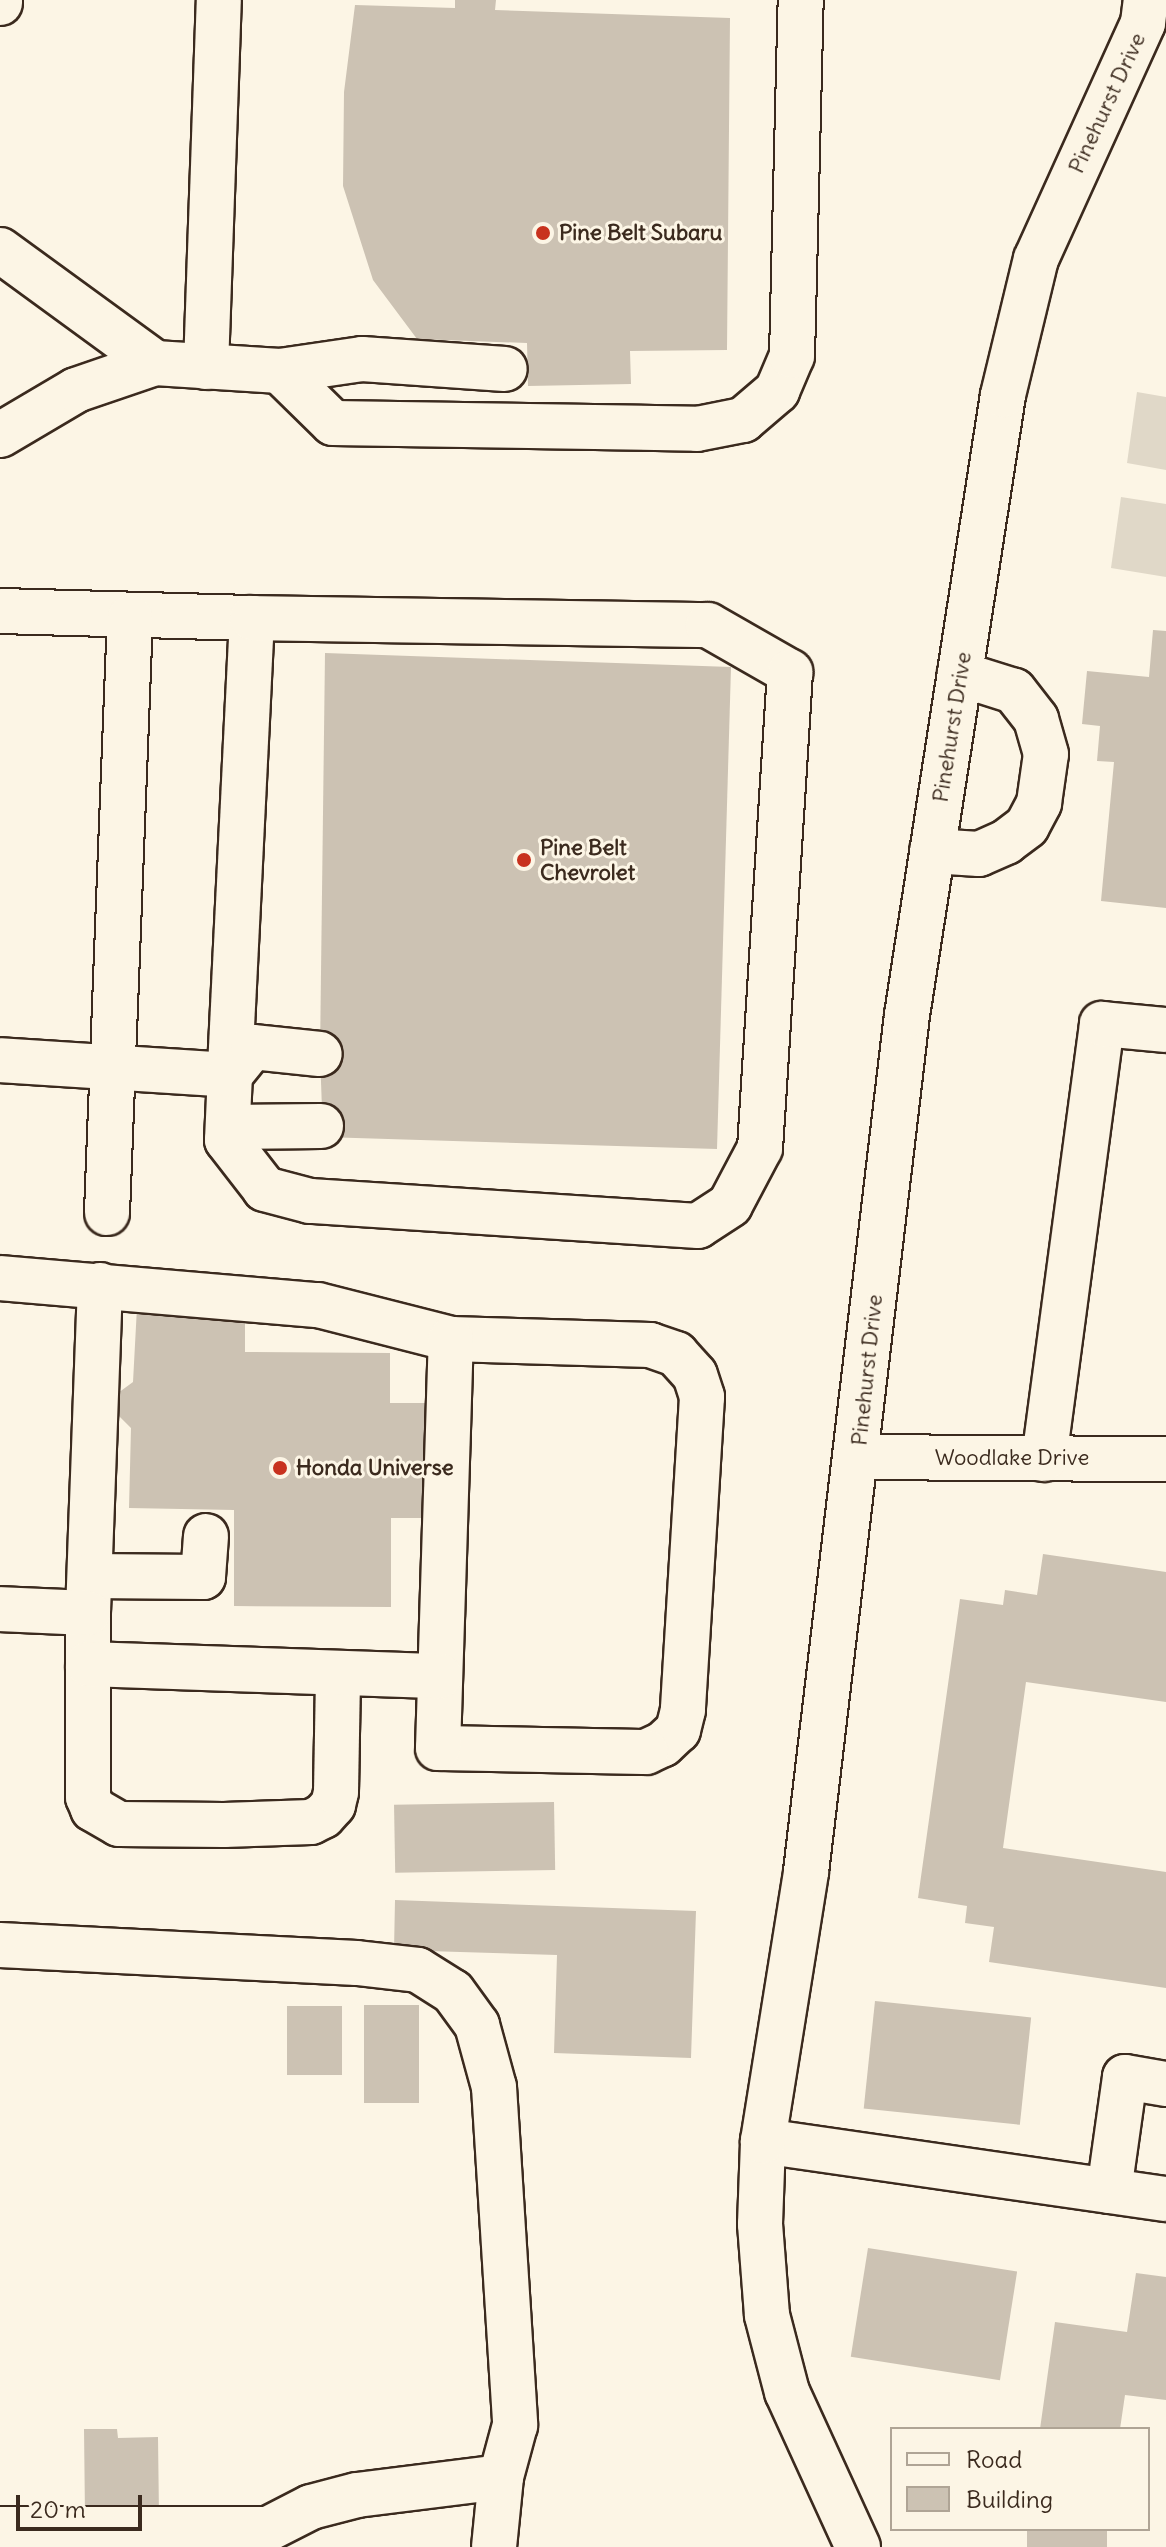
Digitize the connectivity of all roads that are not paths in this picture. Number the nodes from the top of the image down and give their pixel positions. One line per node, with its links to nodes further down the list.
1 (219, 0): 6 (street)
2 (801, 0): 8 (street)
3 (1155, 13): 13 (street, Pinehurst Drive)
4 (0, 250): 5 (street)
5 (155, 363): 6 (street); 9 (street)
6 (206, 367): 8 (street)
7 (505, 369): 8 (street)
8 (280, 371)
9 (0, 435)
10 (0, 611): 11 (street)
11 (130, 617): 12 (street); 17 (street)
12 (252, 618): 18 (street); 18 (street)
13 (960, 674): 14 (street, Pinehurst Drive); 14 (street)
14 (932, 851): 23 (street, Pinehurst Drive)
15 (1166, 1030): 24 (street)
16 (0, 1060): 17 (street)
17 (114, 1069): 18 (street); 19 (street)
18 (229, 1089): 18 (street)
19 (107, 1213)
20 (0, 1278): 21 (street)
21 (100, 1285): 22 (street); 27 (street)
22 (451, 1339): 31 (street); 31 (street)
23 (857, 1457): 24 (street, Woodlake Drive); 34 (street, Pinehurst Drive)
24 (1044, 1459): 25 (street, Woodlake Drive)
25 (1166, 1459)
26 (206, 1536): 27 (street)
27 (89, 1594): 28 (street); 29 (street)
28 (0, 1609)
29 (88, 1664): 30 (street); 30 (street)
30 (338, 1673): 31 (street)
31 (440, 1676)
32 (0, 1945): 37 (street)
33 (1166, 2084): 35 (street)
34 (763, 2141): 35 (street); 40 (street, Pinehurst Drive)
35 (1109, 2191): 36 (street)
36 (1166, 2199)
37 (501, 2477): 38 (street); 39 (street)
38 (0, 2529)
39 (494, 2547)
40 (858, 2547)

